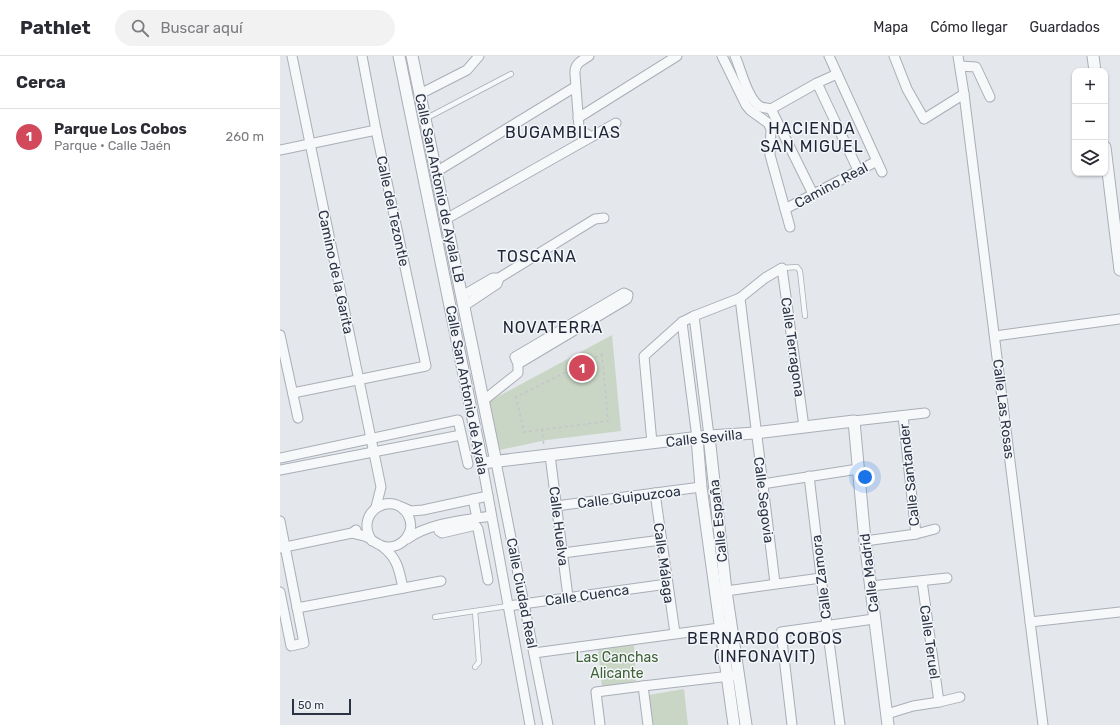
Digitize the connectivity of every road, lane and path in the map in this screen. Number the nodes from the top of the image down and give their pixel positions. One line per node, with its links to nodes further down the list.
1 (292, 56): 32 (street, Camino de la Garita)
2 (362, 56): 28 (street, Calle del Tezontle)
3 (480, 56): 20 (street)
4 (589, 56): 19 (street)
5 (677, 56): 24 (street)
6 (722, 56): 23 (street)
7 (829, 56): 17 (street, Camino Real)
8 (894, 56): 21 (street)
9 (958, 56): 14 (street, Calle Las Rosas)
10 (1094, 56): 15 (street)
11 (738, 57): 23 (street)
12 (413, 59): 13 (street); 20 (street, Calle San Antonio de Ayala LB)
13 (400, 60): 31 (street, Calle San Antonio de Ayala)
14 (960, 66): 21 (street, Calle Las Rosas); 22 (street)
15 (1095, 68)
16 (511, 74): 25 (lane)
17 (837, 74): 18 (street); 34 (street, Camino Real)
18 (817, 83): 23 (street); 36 (street)
19 (575, 87): 24 (street); 37 (street)
20 (420, 94): 25 (street, Calle San Antonio de Ayala LB)
21 (964, 94): 57 (street, Calle Las Rosas)
22 (990, 97)
23 (764, 110): 27 (street); 27 (street)
24 (578, 118): 30 (street)
25 (426, 119): 29 (street, Calle San Antonio de Ayala LB)
26 (616, 123): 30 (street)
27 (775, 127): 39 (street); 40 (street, Camino Real)
28 (376, 130): 32 (street); 58 (street, Calle del Tezontle)
29 (429, 138): 31 (street); 37 (street, Calle San Antonio de Ayala LB)
30 (591, 138): 42 (street)
31 (416, 140): 55 (street, Calle San Antonio de Ayala)
32 (310, 144): 33 (street); 58 (street, Camino de la Garita)
33 (280, 150)
34 (877, 161): 36 (street, Camino Real); 38 (street, Camino Real)
35 (1108, 168): 44 (street)
36 (858, 170): 39 (street, Camino Real)
37 (436, 172): 42 (street, Calle San Antonio de Ayala LB)
38 (882, 172)
39 (813, 194): 40 (street, Camino Real)
40 (785, 209): 43 (street, Camino Real)
41 (604, 218): 48 (street)
42 (446, 219): 48 (street, Calle San Antonio de Ayala LB)
43 (790, 227)
44 (1119, 244): 46 (street)
45 (782, 268): 47 (street); 50 (lane); 65 (street, Calle Terragona)
46 (1120, 270)
47 (740, 298): 49 (street); 67 (street, Calle Segovia)
48 (463, 301): 54 (street, Calle San Antonio de Ayala LB)
49 (694, 316): 53 (street); 69 (street, Calle España)
50 (805, 316)
51 (1120, 319): 57 (street)
52 (582, 322): 60 (street)
53 (682, 322): 71 (street, Calle España); 72 (street)
54 (468, 325): 55 (street); 60 (street, Calle San Antonio de Ayala LB)
55 (454, 327): 78 (street, Calle San Antonio de Ayala)
56 (280, 335): 59 (street)
57 (994, 336): 126 (street, Calle Las Rosas)
58 (359, 379): 59 (street); 70 (street, Camino de la Garita)
59 (293, 393): 63 (street)
60 (484, 400): 76 (street, Calle San Antonio de Ayala LB)
61 (926, 413): 62 (street, Calle Sevilla)
62 (903, 416): 64 (street, Calle Sevilla); 98 (street, Calle Santander)
63 (298, 418)
64 (854, 421): 65 (street, Calle Sevilla); 79 (street, Calle Madrid)
65 (804, 427): 67 (street, Calle Sevilla)
66 (542, 429): 66 (path); 74 (path)
67 (755, 433): 69 (street, Calle Sevilla); 82 (street, Calle Segovia)
68 (461, 435): 70 (street); 73 (street); 77 (street)
69 (709, 436): 71 (street, Calle Sevilla); 116 (street, Calle España)
70 (371, 438): 73 (street, Camino de la Garita); 75 (street)
71 (697, 438): 72 (street, Calle Sevilla); 84 (street, Calle España)
72 (652, 443): 74 (street, Calle Sevilla)
73 (374, 452): 80 (street); 83 (street, Camino de la Garita)
74 (547, 455): 76 (street, Calle Sevilla); 89 (street, Calle Huelva)
75 (280, 458)
76 (496, 462): 78 (street, Calle Sevilla); 119 (street, Calle Ciudad Real)
77 (468, 464)
78 (482, 464): 86 (street, Calle San Antonio de Ayala)
79 (858, 469): 81 (street); 101 (street, Calle Madrid)
80 (280, 470)
81 (809, 476): 82 (street); 107 (street, Calle Zamora)
82 (762, 484): 112 (street, Calle Segovia)
83 (381, 487): 88 (street); 90 (street, Camino de la Garita)
84 (702, 488): 85 (street, Calle Guipuzcoa); 128 (street, Calle España)
85 (655, 493): 89 (street, Calle Guipuzcoa); 99 (street, Calle Málaga)
86 (488, 496): 87 (street); 91 (street, Calle San Antonio de Ayala)
87 (473, 499): 88 (street); 93 (street)
88 (398, 506): 90 (street); 102 (street)
89 (556, 506): 105 (street, Calle Huelva)
90 (376, 507): 92 (street)
91 (491, 516): 93 (street); 120 (street, Calle San Antonio de Ayala)
92 (368, 517): 97 (street); 100 (street)
93 (477, 518): 95 (street)
94 (280, 521): 103 (street)
95 (438, 526): 102 (street); 109 (street)
96 (935, 529): 98 (street)
97 (352, 533): 100 (street); 103 (street)
98 (916, 534): 101 (street)
99 (661, 540): 105 (street); 113 (street, Calle Málaga)
100 (372, 541): 104 (street)
101 (865, 541): 114 (street, Calle Madrid)
102 (404, 542): 104 (street); 106 (street)
103 (283, 547): 121 (street)
104 (383, 547): 106 (street)
105 (563, 553): 118 (street, Calle Huelva)
106 (397, 563): 115 (street)
107 (821, 578): 112 (street); 127 (street, Calle Zamora)
108 (946, 578): 111 (street)
109 (488, 580)
110 (441, 581): 115 (street)
111 (922, 581): 114 (street); 135 (street, Calle Teruel)
112 (774, 583): 116 (street)
113 (667, 584): 118 (street, Calle Cuenca); 129 (street, Calle Málaga)
114 (871, 586): 125 (street, Calle Madrid)
115 (403, 588): 121 (street)
116 (726, 591): 128 (street, Calle España)
117 (280, 592): 121 (street)
118 (568, 597): 119 (street, Calle Cuenca)
119 (525, 603): 120 (street, Calle Cuenca); 130 (street, Calle Ciudad Real)
120 (508, 606): 122 (lane); 137 (street, Calle San Antonio de Ayala)
121 (297, 608)
122 (476, 611): 124 (lane); 131 (lane)
123 (1120, 612): 126 (street)
124 (435, 617)
125 (874, 619): 127 (street); 136 (street, Calle Madrid)
126 (1030, 622): 145 (street, Calle Las Rosas)
127 (827, 626): 143 (street); 144 (street, Calle Zamora)
128 (726, 627): 129 (street); 132 (street, Calle España)
129 (675, 633): 130 (street)
130 (534, 653): 138 (street, Calle Ciudad Real)
131 (475, 667)
132 (733, 676): 133 (street); 141 (street, Calle España); 142 (street, Calle España)
133 (643, 686): 139 (street); 140 (street)
134 (960, 697): 135 (street)
135 (939, 702): 136 (street)
136 (888, 719)
137 (530, 725)
138 (548, 725)
139 (600, 725)
140 (648, 725)
141 (734, 725)
142 (746, 725)
143 (792, 725)
144 (840, 725)
145 (1043, 725)

